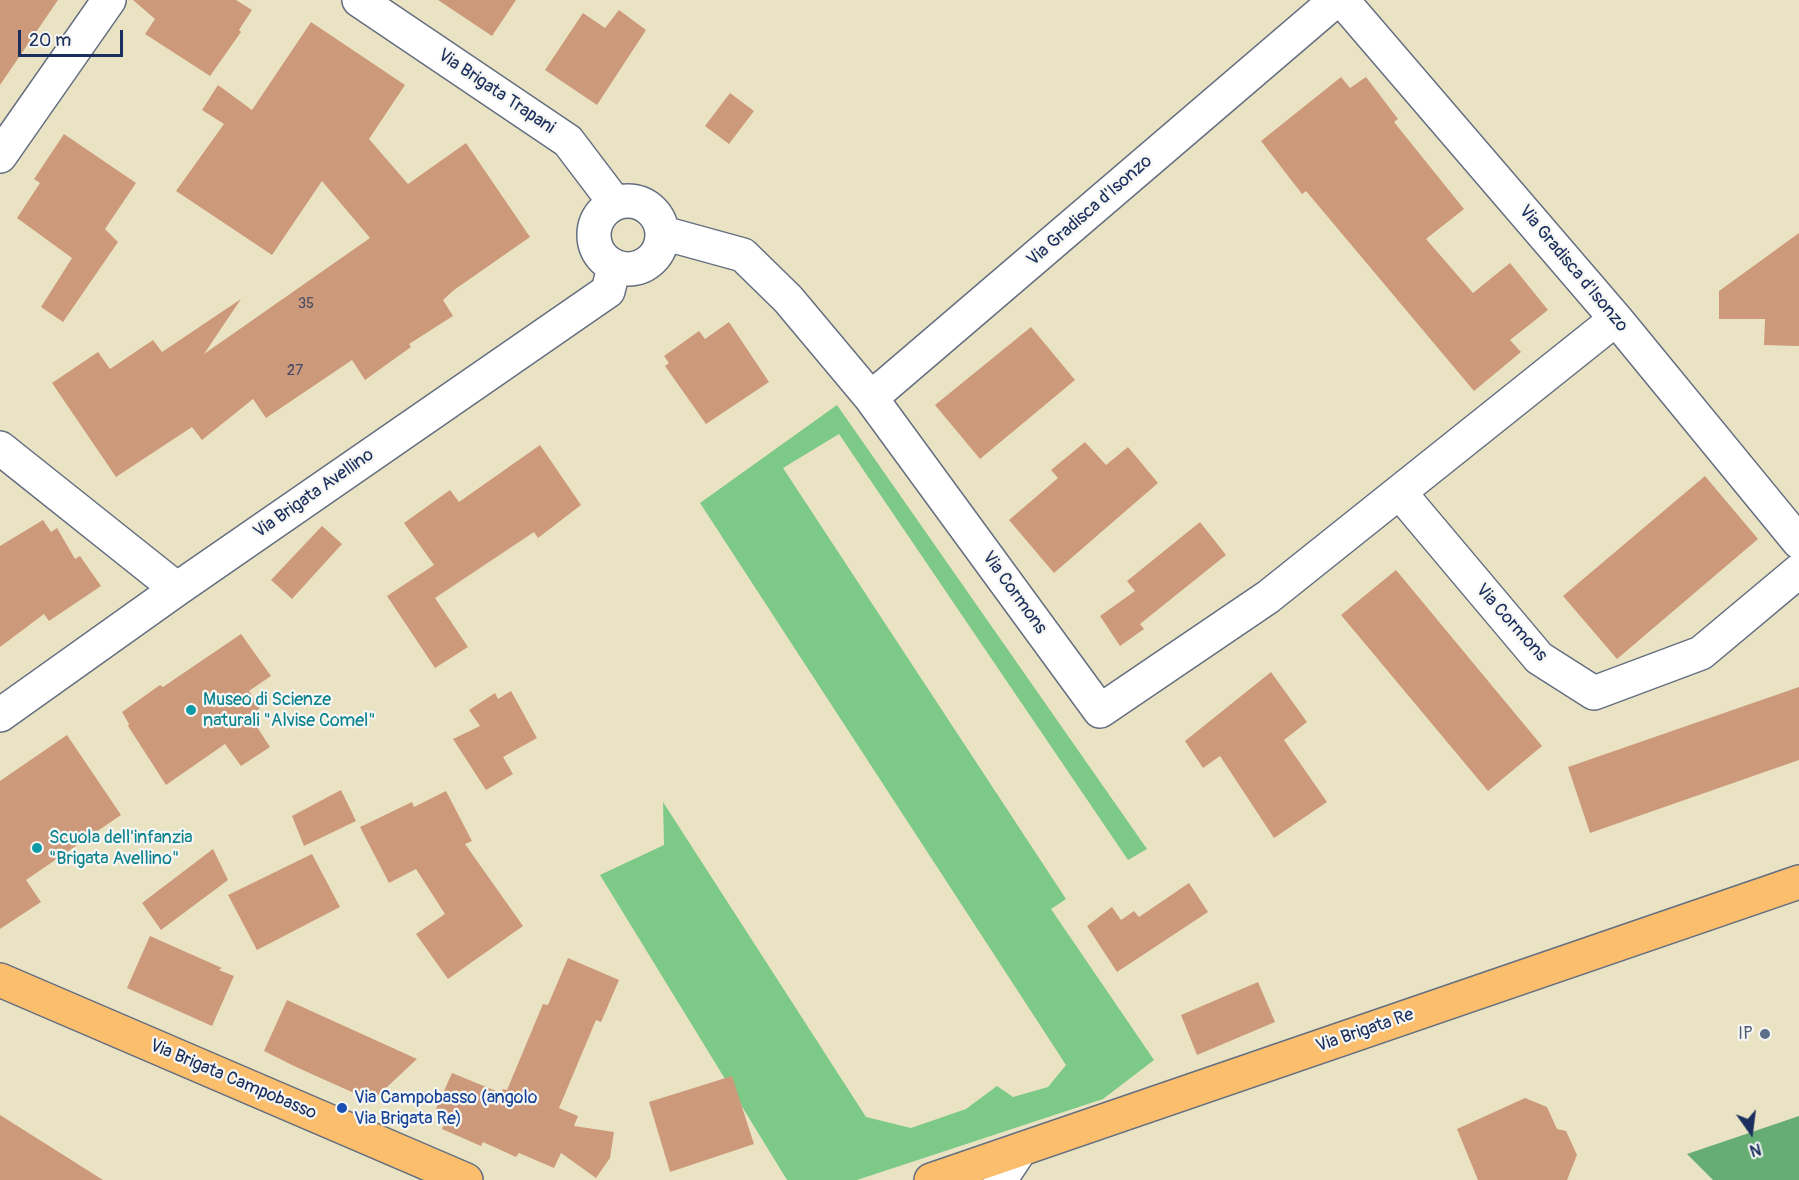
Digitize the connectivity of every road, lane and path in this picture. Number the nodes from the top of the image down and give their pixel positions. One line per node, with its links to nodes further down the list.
1 (109, 0): 5 (street)
2 (358, 0): 6 (street, Via Brigata Trapani)
3 (1336, 0): 10 (street, Via Gradisca d'Isonzo)
4 (1342, 0): 9 (street, Via Gradisca d'Isonzo)
5 (0, 156)
6 (615, 204): 7 (street); 8 (street)
7 (663, 233): 8 (street); 10 (street, Via Cormons)
8 (615, 267): 15 (street, Via Brigata Avellino)
9 (1616, 319): 12 (street, Via Cormons); 13 (street, Via Gradisca d'Isonzo)
10 (871, 398): 12 (street, Via Cormons)
11 (0, 448): 15 (street)
12 (1400, 493): 14 (street, Via Cormons)
13 (1799, 542)
14 (1799, 571)
15 (177, 589): 16 (street, Via Brigata Avellino)
16 (0, 715)
17 (1799, 882): 19 (main road, Via Brigata Re)
18 (0, 980): 20 (main road, Via Brigata Campobasso)
19 (1020, 1150): 21 (main road, Via Brigata Re); 22 (street)
20 (466, 1180)
21 (931, 1180)
22 (1000, 1180)

